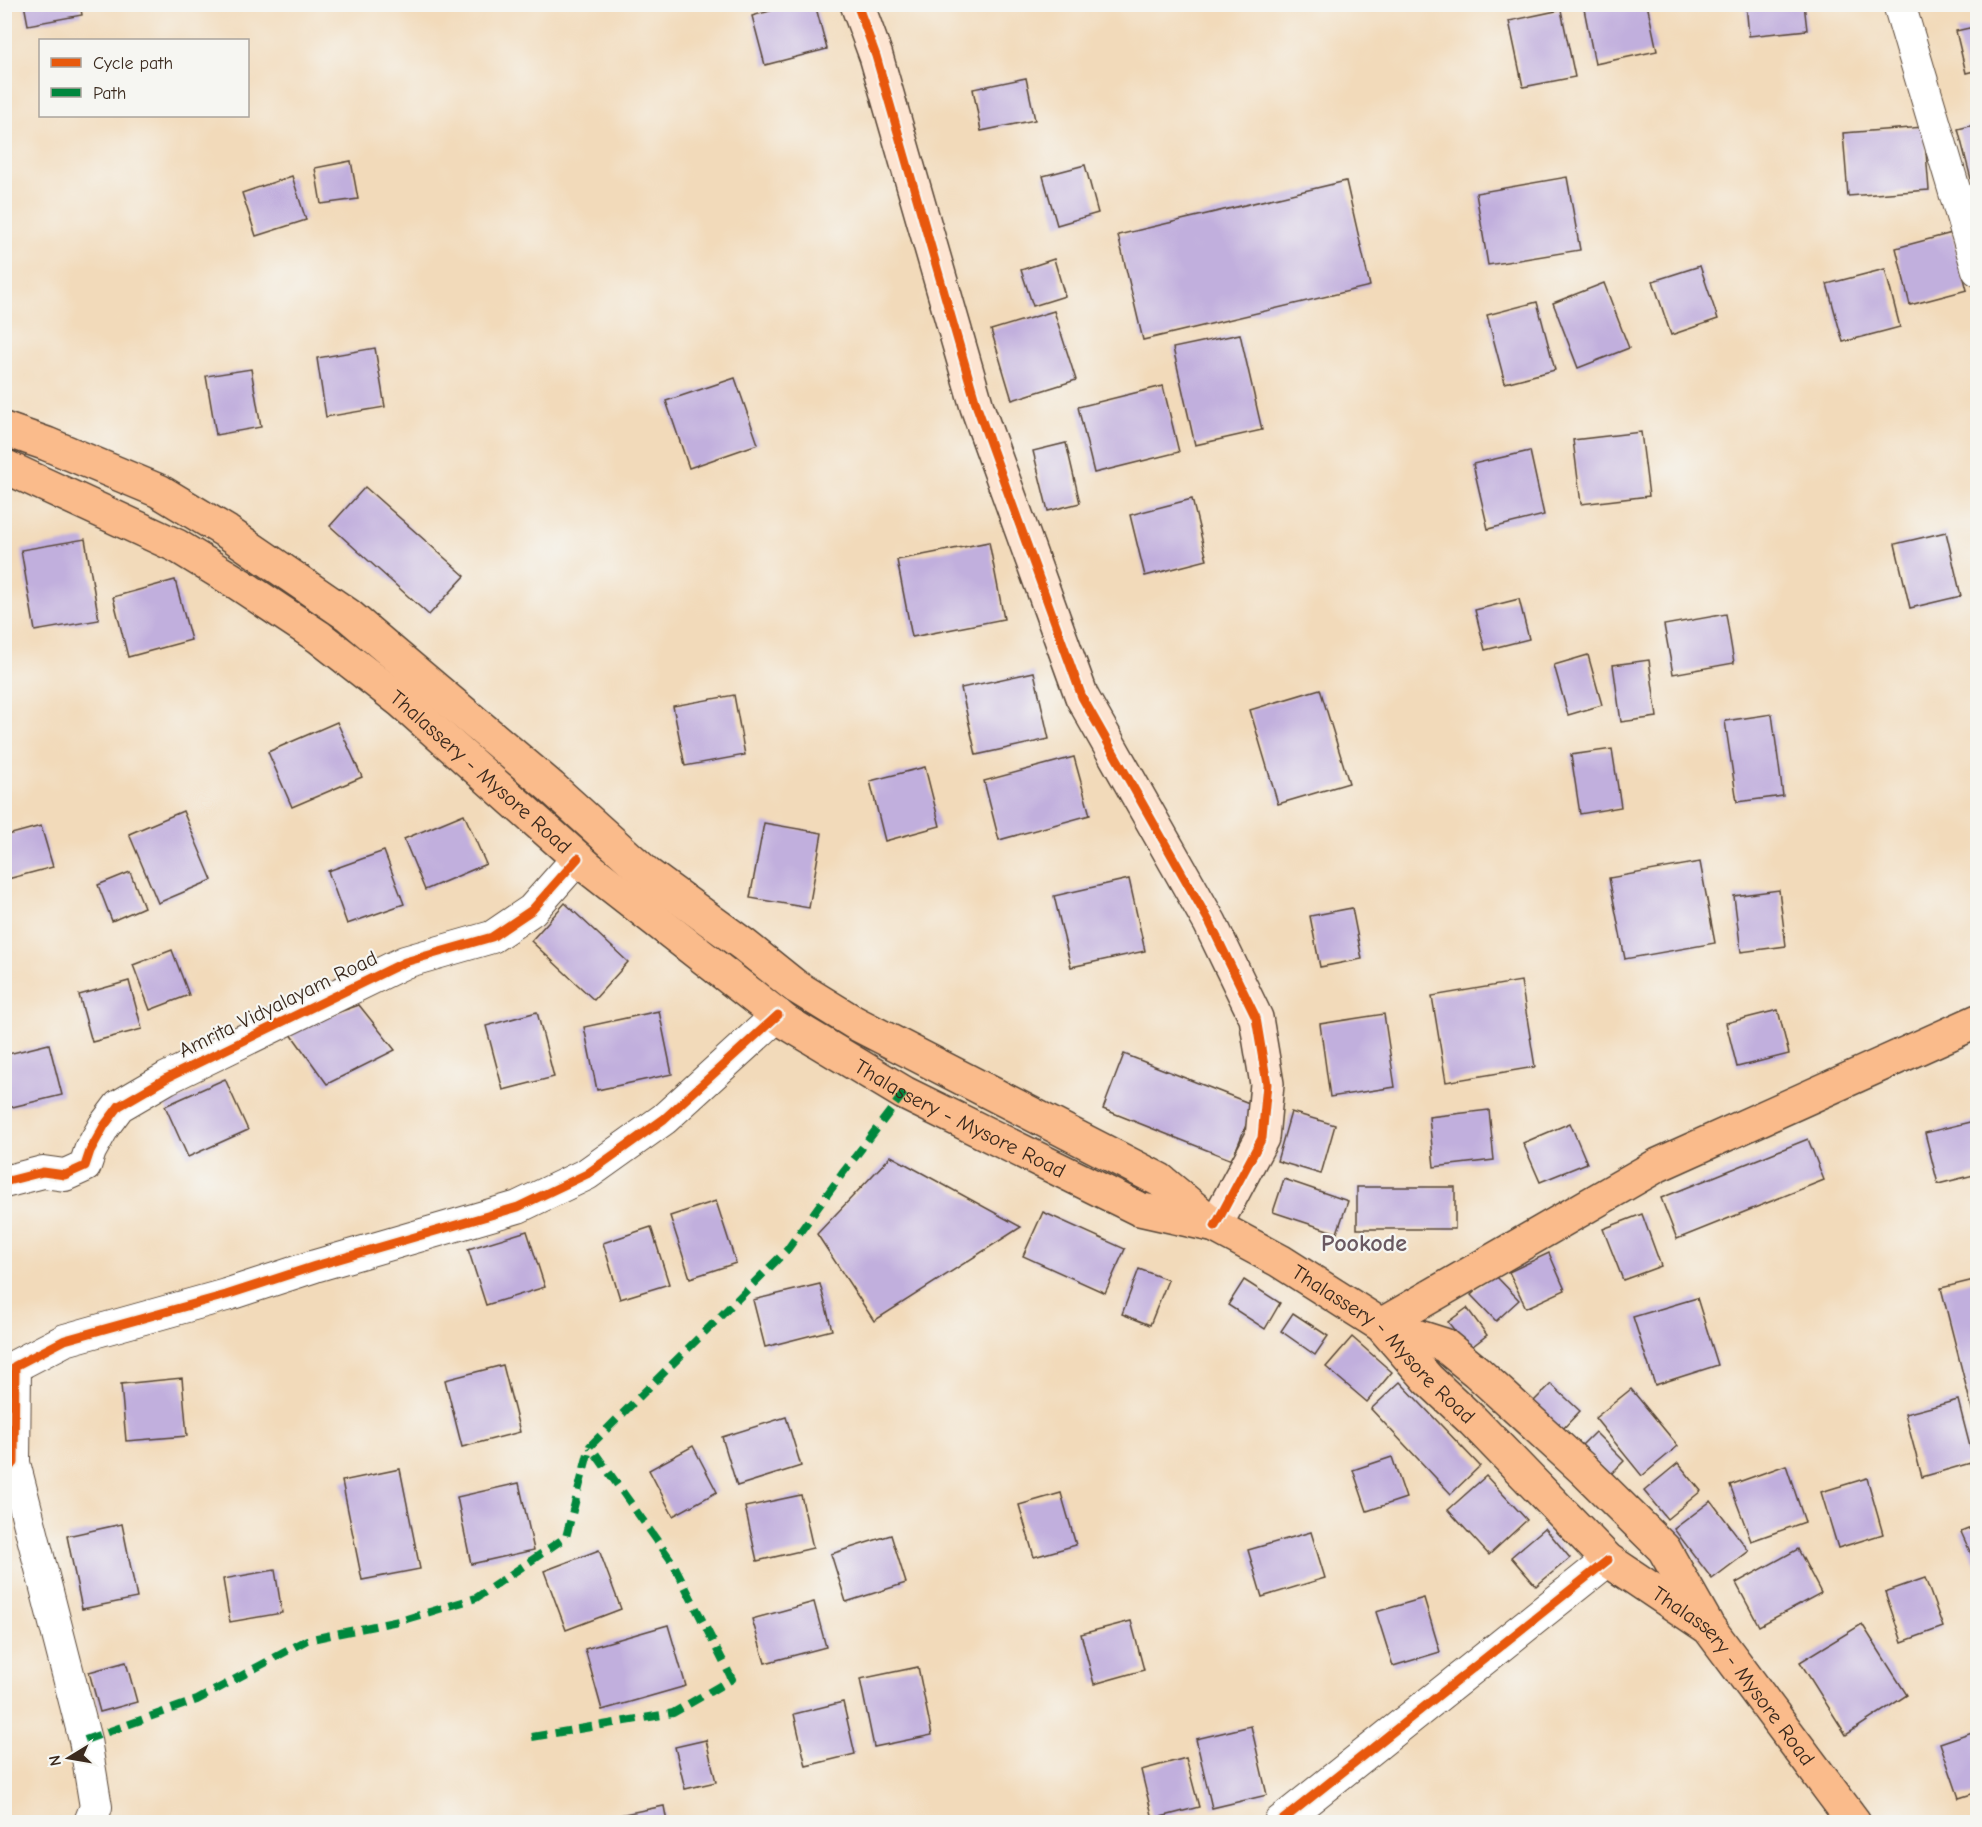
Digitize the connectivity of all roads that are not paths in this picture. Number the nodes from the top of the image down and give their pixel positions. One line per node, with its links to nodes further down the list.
1 (857, 4): 10 (street)
2 (1899, 4): 3 (street)
3 (1977, 270)
4 (4, 429): 10 (main road)
5 (4, 466): 6 (main road, Thalassery - Mysore Road)
6 (578, 858): 7 (main road, Thalassery - Mysore Road); 9 (street, Amrita Vidyalayam Road)
7 (778, 1015): 10 (main road, Thalassery - Mysore Road); 12 (street)
8 (1977, 1021): 11 (main road)
9 (4, 1182)
10 (1215, 1226): 11 (main road, Thalassery - Mysore Road)
11 (1381, 1325): 14 (main road, Thalassery - Mysore Road); 15 (main road)
12 (10, 1358): 13 (street)
13 (9, 1466): 16 (street)
14 (1608, 1560): 15 (main road, Thalassery - Mysore Road); 17 (street)
15 (1709, 1628): 18 (main road, Thalassery - Mysore Road)
16 (90, 1822)
17 (1280, 1822)
18 (1854, 1822)

